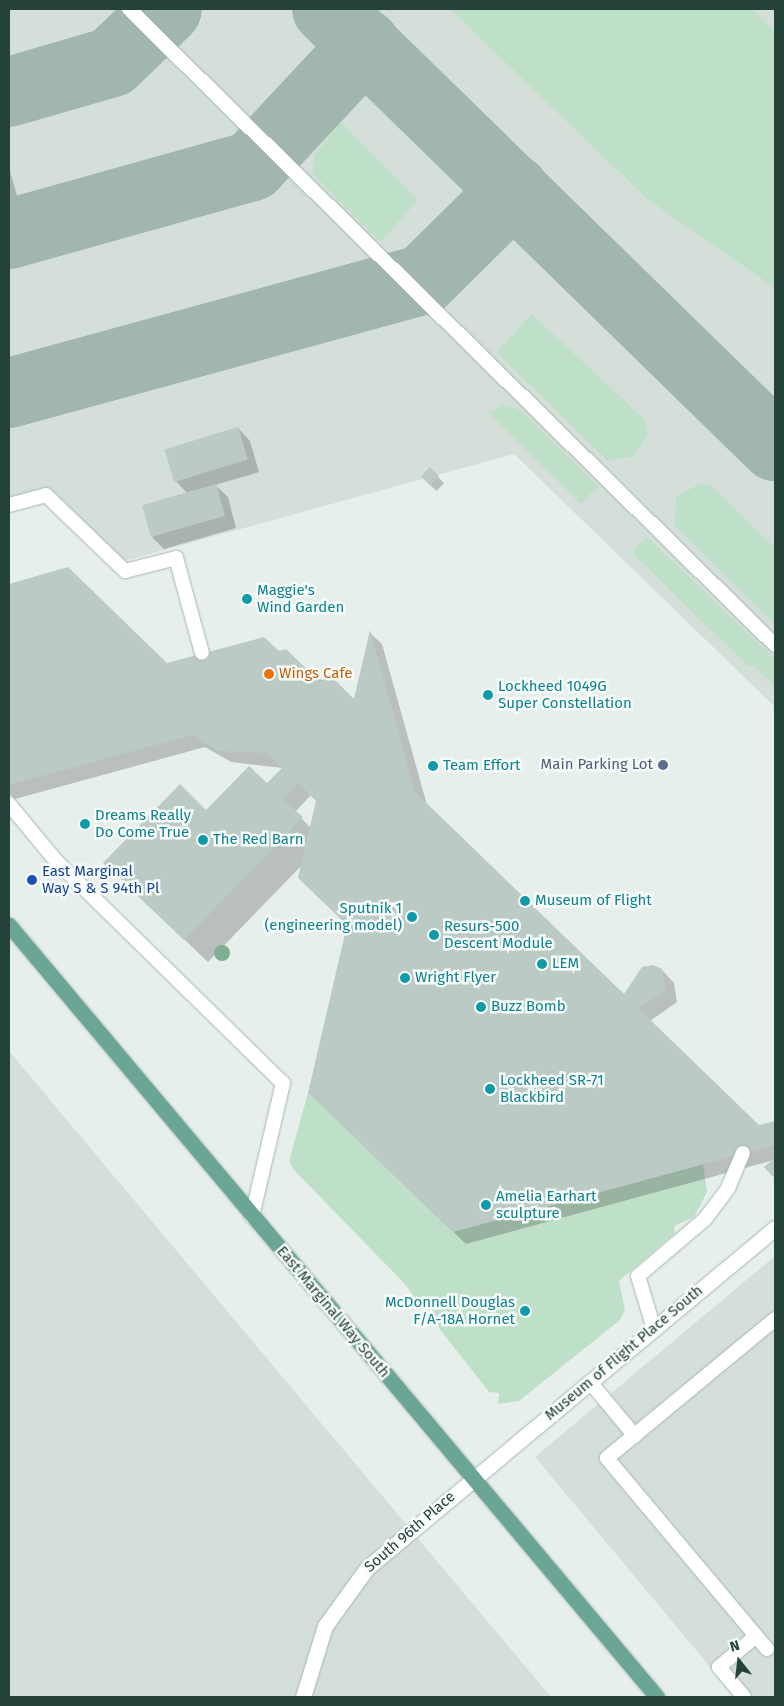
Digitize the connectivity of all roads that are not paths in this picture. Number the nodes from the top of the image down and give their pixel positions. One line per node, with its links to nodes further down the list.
1 (129, 9): 3 (lane)
2 (9, 505): 4 (lane)
3 (775, 645)
4 (202, 653)
5 (9, 804): 8 (lane)
6 (9, 925): 8 (main road, East Marginal Way South)
7 (743, 1153): 11 (lane)
8 (252, 1216): 14 (main road, East Marginal Way South)
9 (775, 1228): 11 (street, Museum of Flight Place South)
10 (775, 1319): 13 (lane)
11 (654, 1329): 12 (street, Museum of Flight Place South)
12 (590, 1382): 13 (lane); 14 (street, Museum of Flight Place South)
13 (635, 1436): 15 (lane)
14 (473, 1479): 17 (street, South 96th Place); 18 (main road, East Marginal Way South)
15 (756, 1636): 16 (lane); 19 (lane)
16 (767, 1650)
17 (303, 1697)
18 (657, 1697)
19 (744, 1697)

